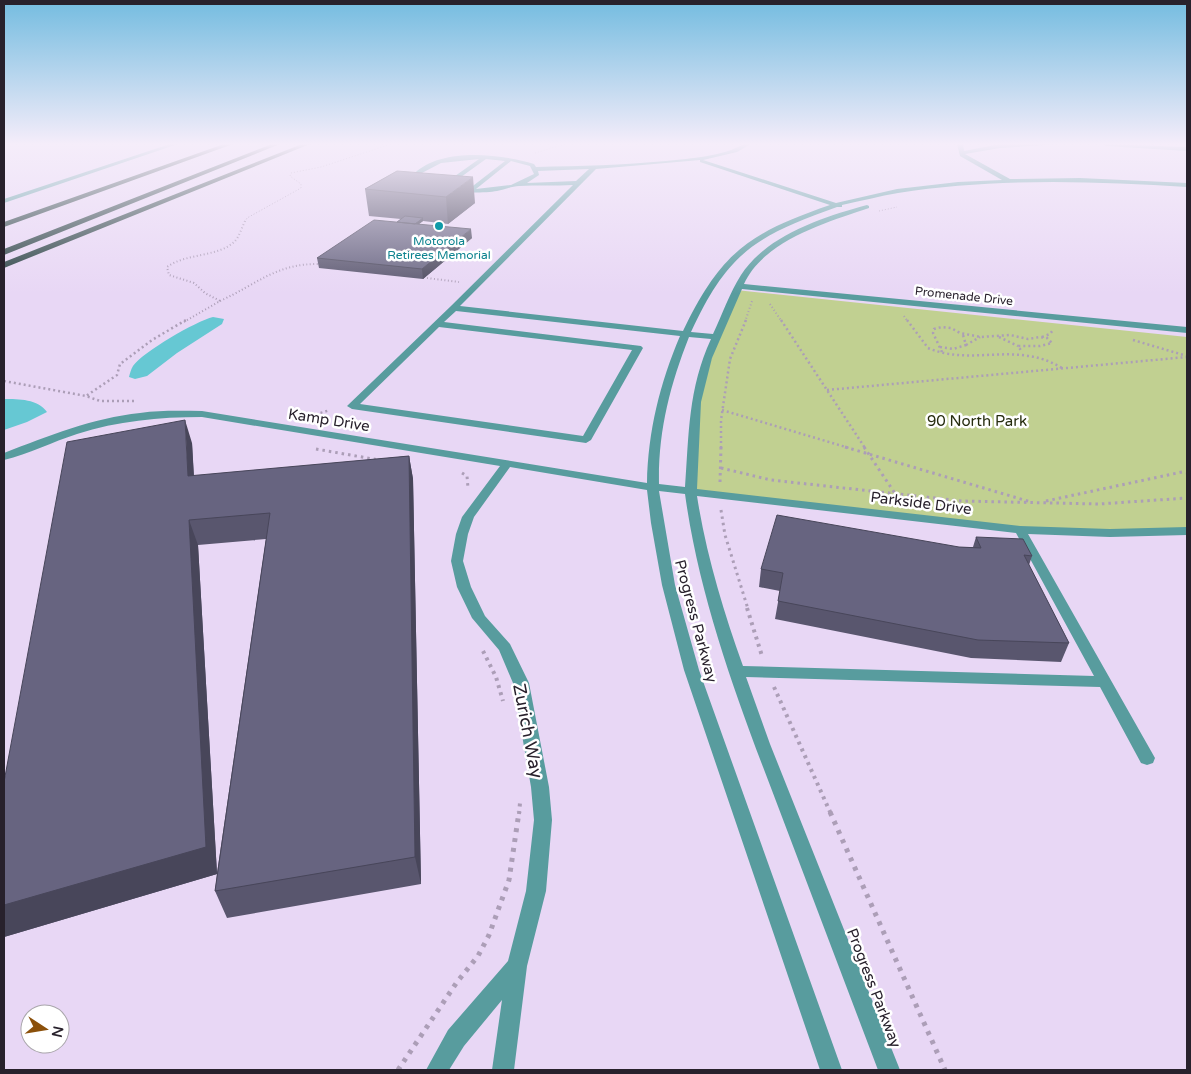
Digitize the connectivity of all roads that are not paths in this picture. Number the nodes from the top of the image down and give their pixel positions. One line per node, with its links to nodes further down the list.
1 (25, 194): 11 (street)
2 (90, 194): 13 (highway)
3 (138, 194): 14 (highway)
4 (150, 194): 15 (highway)
5 (181, 194): 16 (highway)
6 (568, 194): 18 (street)
7 (813, 194): 12 (street)
8 (819, 194): 12 (street)
9 (892, 194): 12 (street, Progress Parkway)
10 (937, 194): 12 (street, Progress Parkway)
11 (4, 201)
12 (852, 206): 17 (street, Progress Parkway); 21 (street, Progress Parkway)
13 (4, 225)
14 (4, 244)
15 (4, 252)
16 (4, 265)
17 (738, 286): 20 (street, Promenade Drive); 22 (street, Progress Parkway)
18 (454, 308): 19 (street); 21 (street)
19 (436, 324): 19 (street)
20 (1187, 330)
21 (685, 334): 22 (street); 25 (street, Progress Parkway)
22 (716, 337): 26 (street, Progress Parkway)
23 (4, 457): 24 (street, Kamp Drive)
24 (507, 464): 25 (street, Kamp Drive); 32 (street, Zurich Way)
25 (653, 487): 26 (street, Parkside Drive); 35 (street, Progress Parkway)
26 (691, 492): 27 (street, Parkside Drive); 29 (street, Progress Parkway)
27 (1020, 530): 28 (street, Parkside Drive); 30 (street)
28 (1187, 531)
29 (737, 671): 30 (street); 36 (street, Progress Parkway)
30 (1106, 682): 31 (street)
31 (1147, 758)
32 (517, 966): 33 (street, Zurich Way); 34 (street, Zurich Way)
33 (437, 1070)
34 (503, 1070)
35 (830, 1070)
36 (889, 1070)

